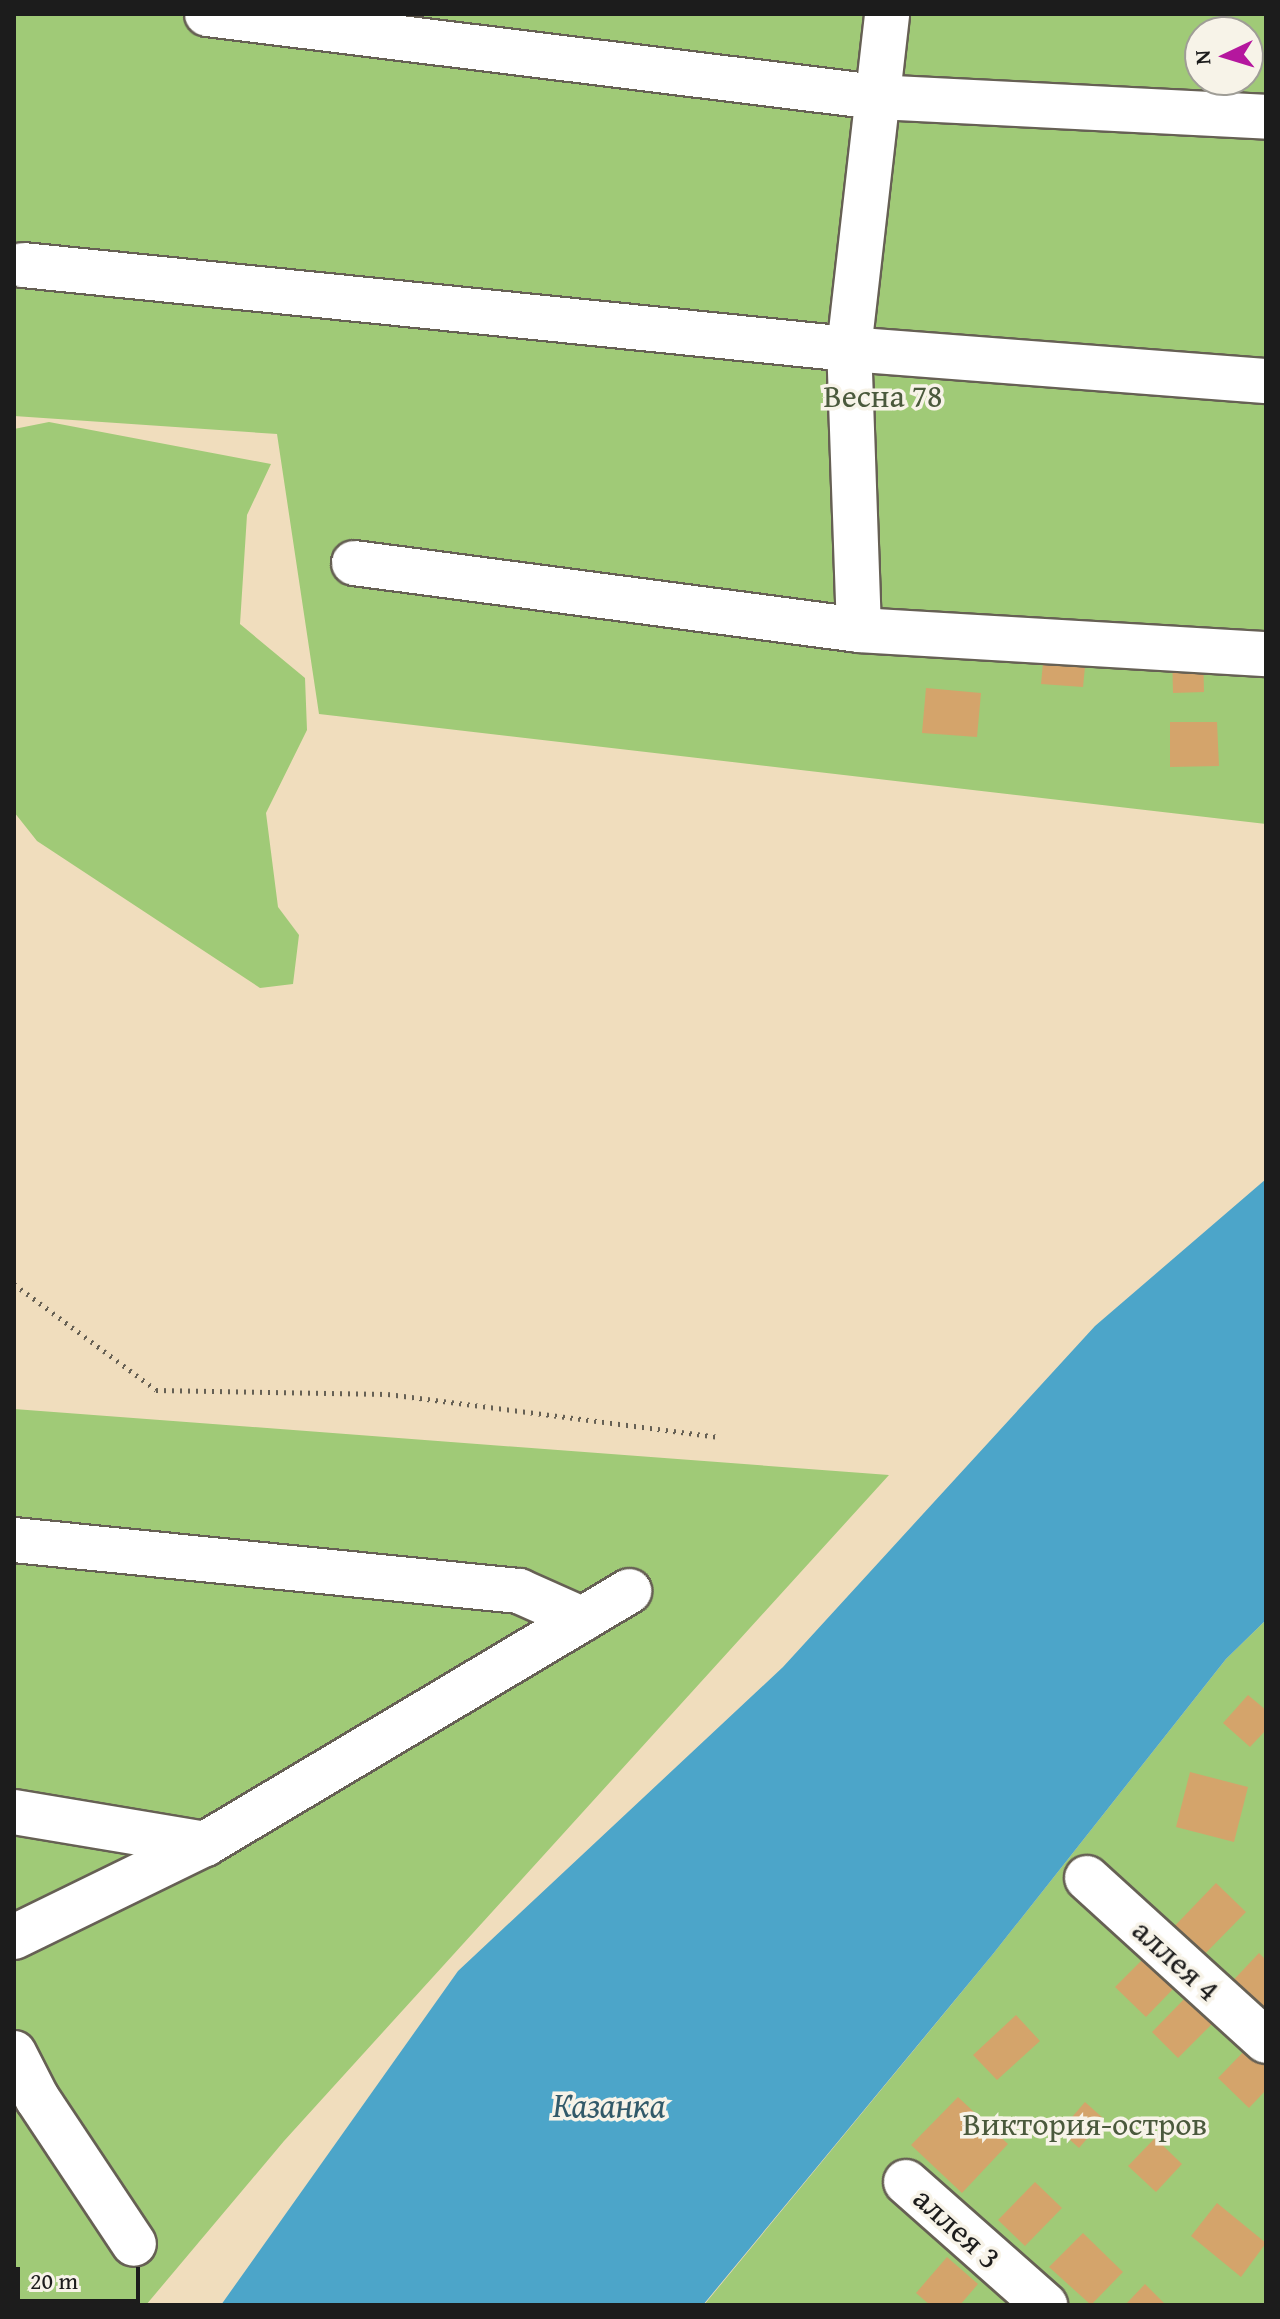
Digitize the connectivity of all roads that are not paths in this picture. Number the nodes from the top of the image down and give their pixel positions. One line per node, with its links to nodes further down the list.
1 (207, 14): 3 (lane)
2 (887, 14): 3 (lane)
3 (876, 97): 4 (lane); 6 (lane)
4 (1266, 117)
5 (23, 265): 6 (lane)
6 (849, 349): 7 (lane); 9 (lane)
7 (1266, 381)
8 (354, 563): 9 (lane)
9 (859, 630): 10 (lane)
10 (1266, 654)
11 (14, 1540): 13 (lane)
12 (629, 1591): 13 (lane)
13 (582, 1619): 15 (lane)
14 (14, 1812): 15 (lane)
15 (205, 1844): 17 (lane)
16 (1087, 1878): 18 (lane, аллея 4)
17 (14, 1937)
18 (1266, 2041)
19 (14, 2053): 21 (lane)
20 (906, 2182): 22 (lane, аллея 3)
21 (134, 2244)
22 (1045, 2305)

